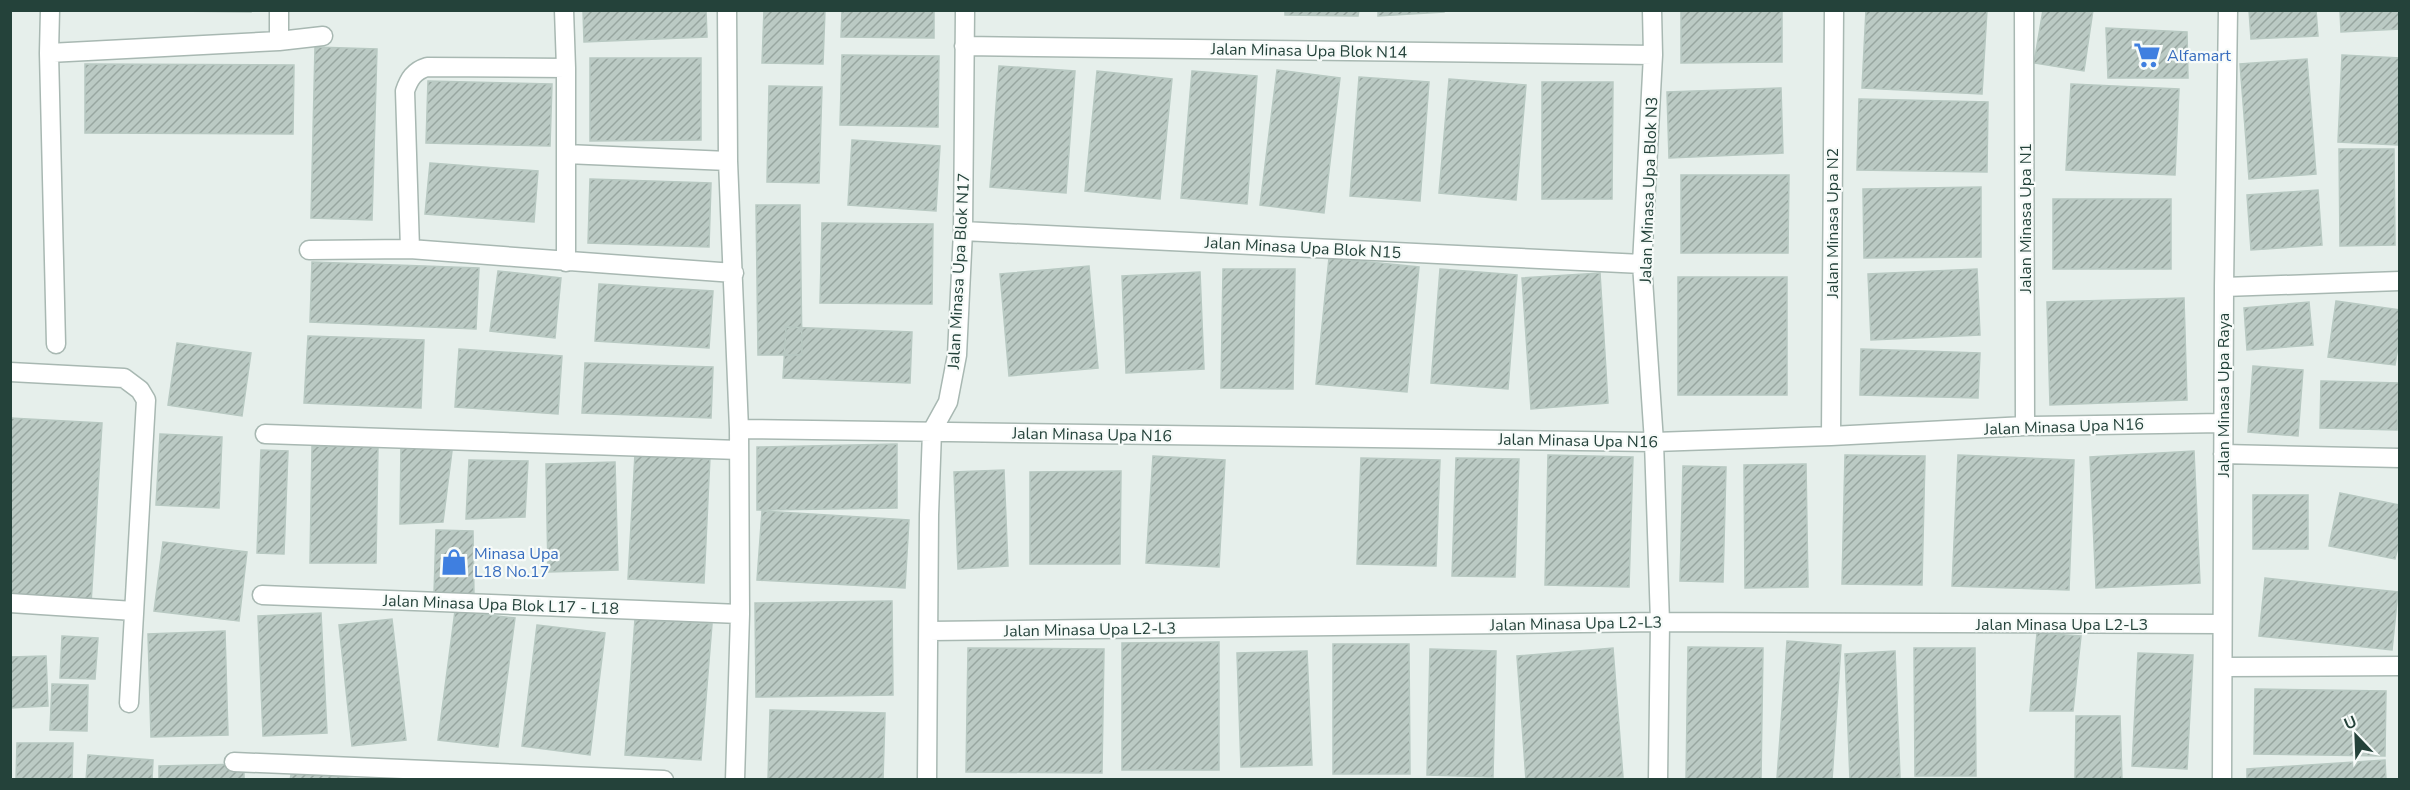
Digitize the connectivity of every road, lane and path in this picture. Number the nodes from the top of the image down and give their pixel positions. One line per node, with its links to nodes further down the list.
1 (50, 10): 13 (street)
2 (279, 10): 11 (street)
3 (564, 10): 15 (street)
4 (727, 10): 17 (street)
5 (965, 10): 12 (street, Jalan Minasa Upa Blok N17)
6 (1652, 10): 14 (street, Jalan Minasa Upa Blok N3)
7 (1834, 10): 33 (street, Jalan Minasa Upa N2)
8 (2025, 10): 29 (street, Jalan Minasa Upa N1)
9 (2228, 10): 25 (street, Jalan Minasa Upa Raya)
10 (323, 36): 11 (street)
11 (279, 41): 13 (street)
12 (964, 46): 14 (street, Jalan Minasa Upa Blok N14); 18 (street, Jalan Minasa Upa Blok N17)
13 (49, 53): 26 (street)
14 (1653, 54): 22 (street, Jalan Minasa Upa Blok N3)
15 (566, 68): 16 (street); 19 (street)
16 (566, 154): 17 (street); 21 (street)
17 (728, 161): 23 (street)
18 (963, 231): 22 (street, Jalan Minasa Upa Blok N15); 31 (street, Jalan Minasa Upa Blok N17)
19 (410, 249): 20 (street); 21 (street)
20 (309, 250)
21 (566, 262): 23 (street)
22 (1642, 264): 34 (street, Jalan Minasa Upa Blok N3)
23 (734, 273): 30 (street)
24 (2400, 281): 25 (street)
25 (2224, 287): 28 (street, Jalan Minasa Upa Raya)
26 (56, 344)
27 (10, 372): 40 (street)
28 (2223, 423): 29 (street, Jalan Minasa Upa N16); 36 (street, Jalan Minasa Upa Raya)
29 (2025, 426): 33 (street, Jalan Minasa Upa N16)
30 (739, 429): 31 (street, Jalan Minasa Upa N16); 35 (street)
31 (932, 431): 34 (street, Jalan Minasa Upa N16); 44 (street, Jalan Minasa Upa Blok N17)
32 (265, 434): 35 (street)
33 (1831, 436): 34 (street, Jalan Minasa Upa N16)
34 (1654, 442): 42 (street, Jalan Minasa Upa Blok N3)
35 (739, 450): 41 (street)
36 (2223, 454): 37 (street); 43 (street, Jalan Minasa Upa Raya)
37 (2400, 458)
38 (262, 595): 41 (street, Jalan Minasa Upa Blok L17 - L18)
39 (10, 603): 40 (street)
40 (134, 611): 47 (street)
41 (740, 614): 50 (street)
42 (1660, 622): 43 (street, Jalan Minasa Upa L2-L3); 44 (street, Jalan Minasa Upa L2-L3); 52 (street, Jalan Minasa Upa Blok N3)
43 (2222, 624): 46 (street, Jalan Minasa Upa Raya)
44 (929, 631): 51 (street, Jalan Minasa Upa Blok N17)
45 (2400, 666): 46 (street)
46 (2224, 667): 53 (street, Jalan Minasa Upa Raya)
47 (129, 703)
48 (234, 762): 49 (street)
49 (664, 780)
50 (735, 780)
51 (927, 780)
52 (1658, 780)
53 (2222, 780)

